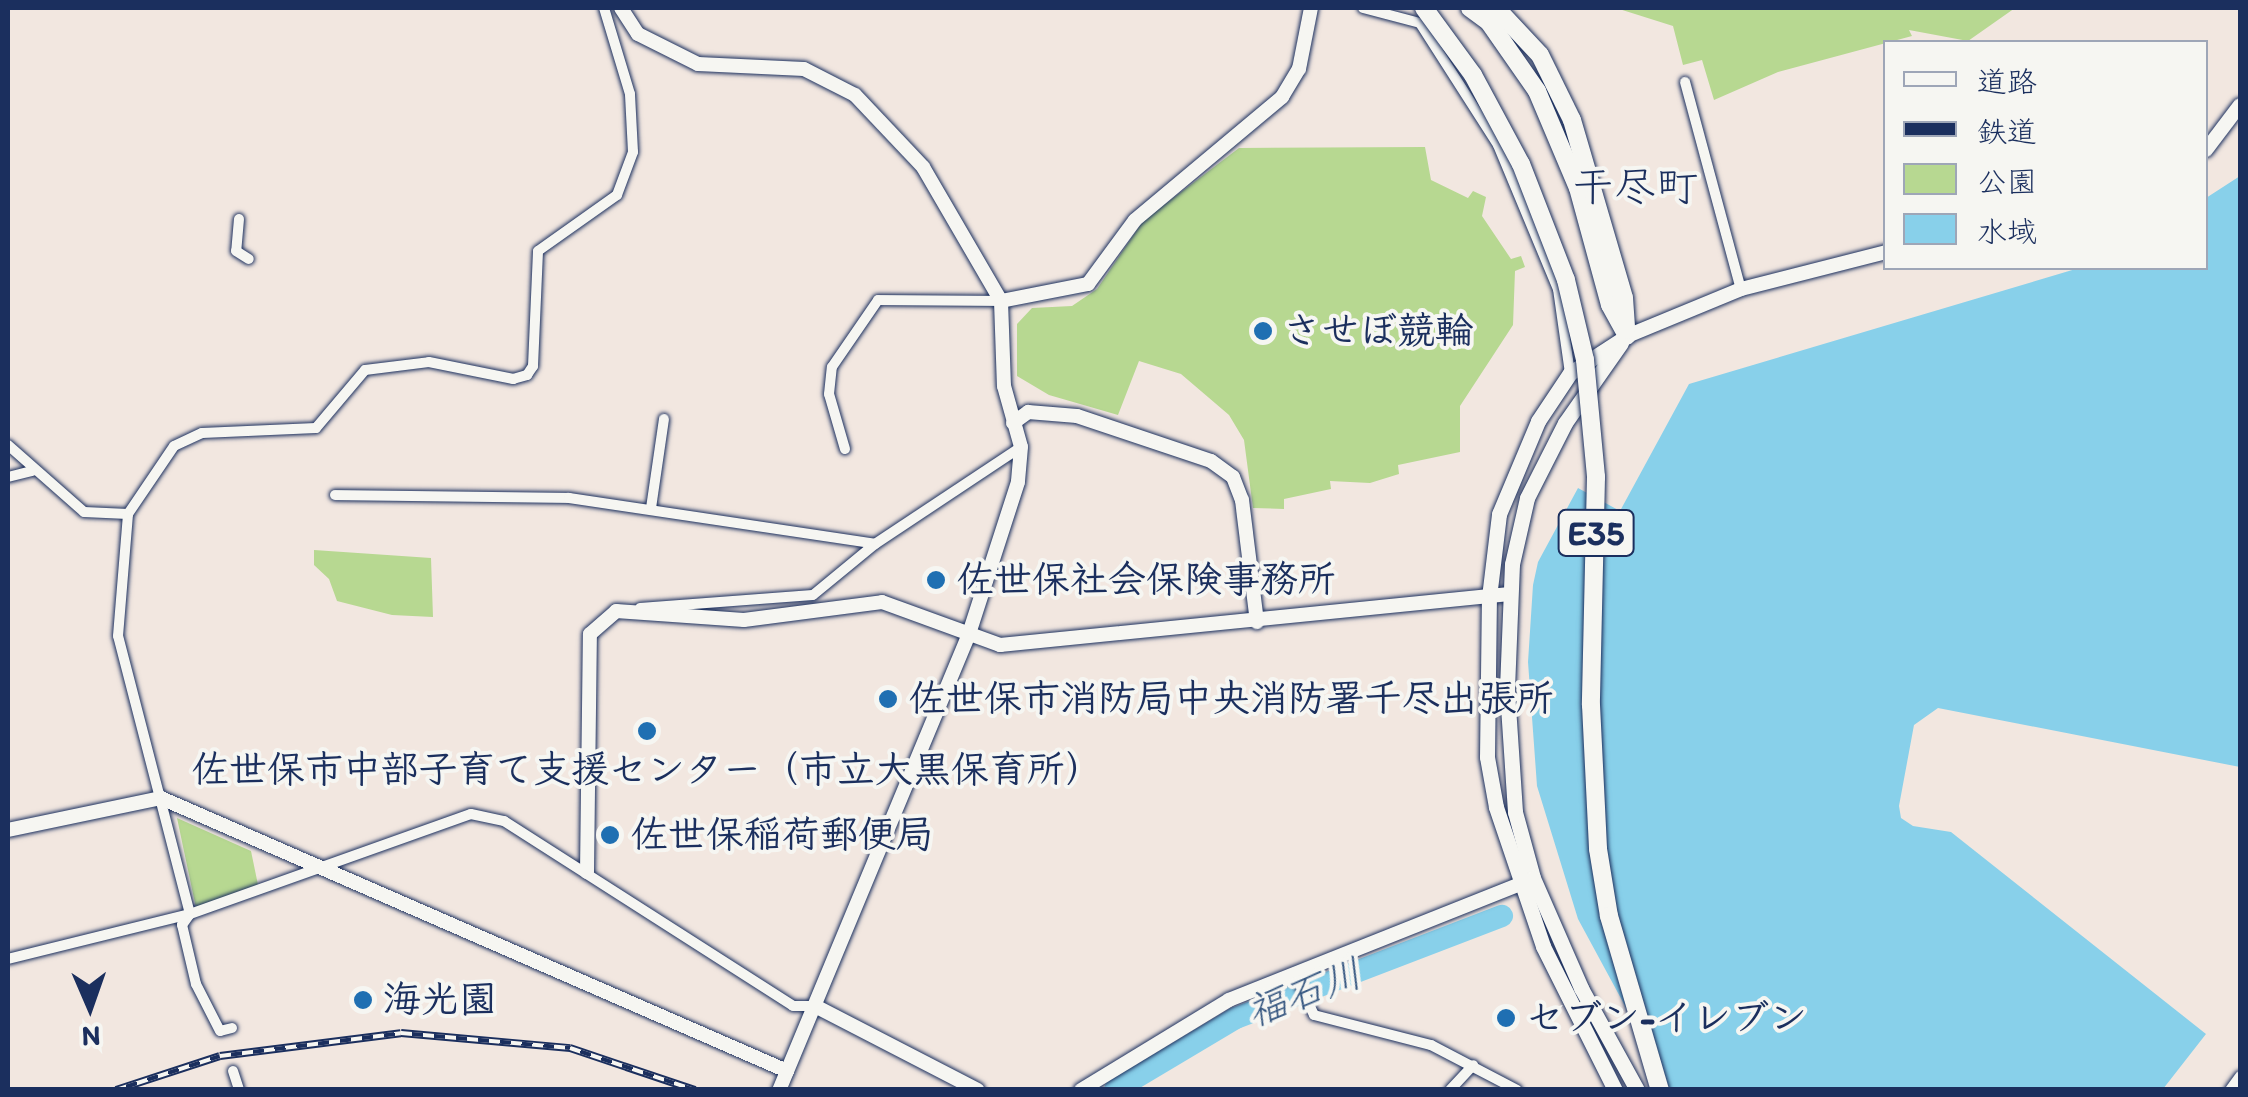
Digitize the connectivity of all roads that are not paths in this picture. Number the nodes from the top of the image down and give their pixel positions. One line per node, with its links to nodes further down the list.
1 (604, 8): 27 (street)
2 (621, 8): 15 (street)
3 (1311, 8): 15 (street)
4 (1364, 8): 17 (street)
5 (1424, 8): 56 (highway, E35, bridge)
6 (1470, 8): 16 (highway)
7 (1496, 8): 16 (highway)
8 (1685, 82): 14 (street)
9 (2240, 105): 10 (street)
10 (2208, 147)
11 (239, 220): 13 (street)
12 (1883, 253): 14 (street)
13 (249, 258)
14 (1741, 289): 16 (street)
15 (1000, 301): 19 (street); 22 (street)
16 (1627, 336): 17 (main road); 29 (main road)
17 (1570, 374): 30 (main road)
18 (664, 419): 26 (street)
19 (1013, 423): 21 (street); 32 (street)
20 (8, 445): 23 (street)
21 (1020, 447): 28 (street); 33 (street)
22 (845, 448)
23 (32, 471): 24 (street); 27 (street)
24 (8, 477)
25 (336, 496): 26 (street)
26 (651, 508): 28 (street)
27 (128, 514): 34 (street)
28 (875, 544): 31 (street)
29 (1509, 594): 30 (street); 38 (main road)
30 (1488, 597): 32 (street); 38 (main road)
31 (634, 610): 33 (street); 37 (street)
32 (1256, 622): 33 (street)
33 (969, 634): 42 (street)
34 (161, 798): 35 (street); 36 (street); 39 (street)
35 (8, 830)
36 (324, 867): 37 (street); 39 (street); 46 (street)
37 (587, 872): 42 (street)
38 (1526, 882): 41 (street); 54 (main road); 55 (main road)
39 (190, 914): 40 (street); 43 (street)
40 (8, 959)
41 (1296, 978): 44 (street); 51 (street)
42 (815, 1006): 46 (street); 50 (street)
43 (232, 1028)
44 (1473, 1065): 52 (street); 53 (street)
45 (233, 1071): 48 (street)
46 (787, 1071): 49 (street)
47 (2240, 1076): 57 (street)
48 (239, 1090)
49 (779, 1090)
50 (978, 1090)
51 (1081, 1090)
52 (1450, 1090)
53 (1517, 1090)
54 (1614, 1090)
55 (1637, 1090)
56 (1660, 1090)
57 (2230, 1090)

